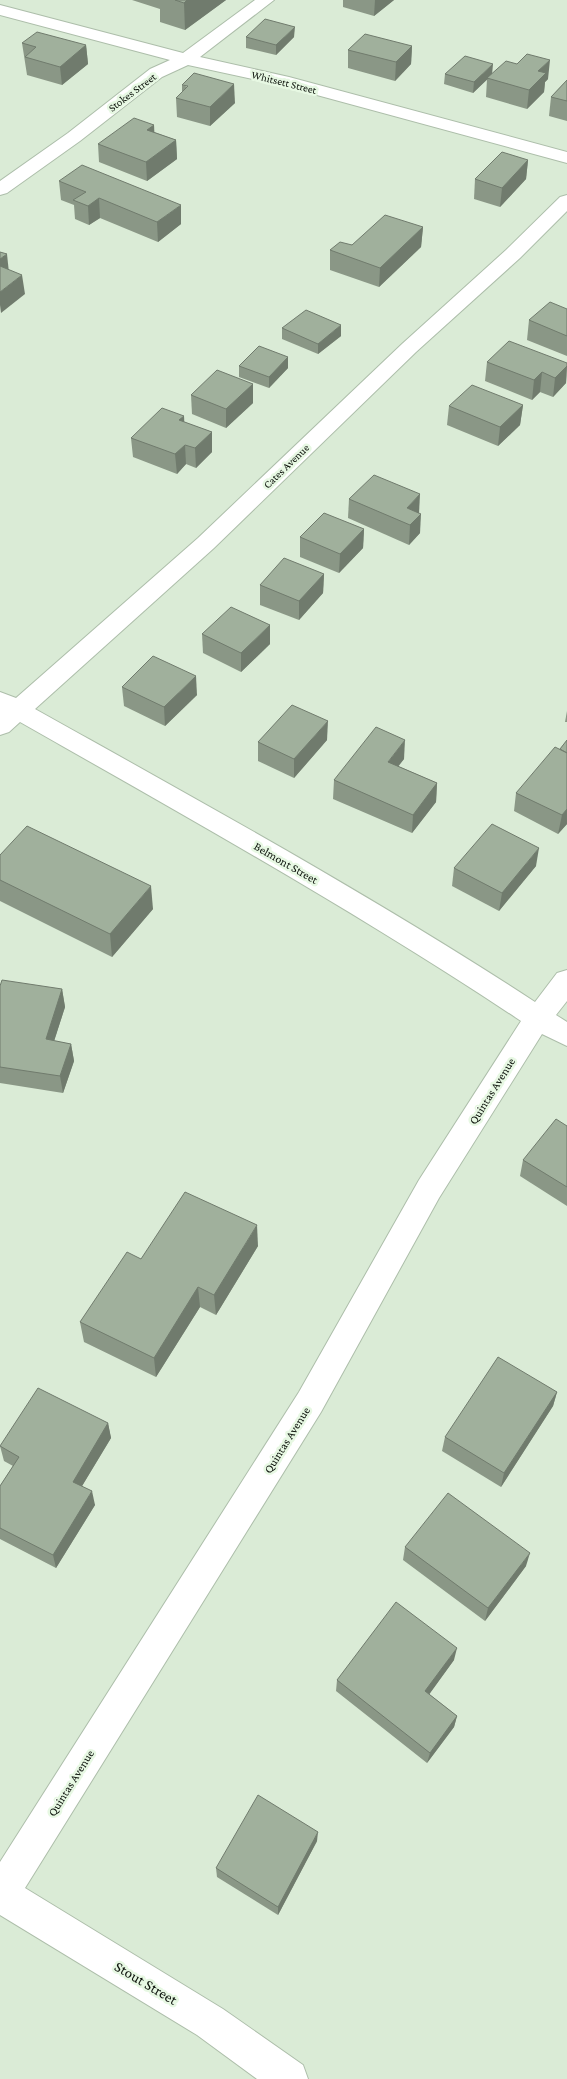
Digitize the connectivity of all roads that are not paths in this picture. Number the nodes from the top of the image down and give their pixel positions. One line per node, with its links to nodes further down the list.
1 (36, 0): 4 (street)
2 (266, 0): 5 (street, Stokes Street)
3 (0, 10): 4 (street, Whitsett Street)
4 (20, 16): 5 (street, Whitsett Street)
5 (186, 59): 6 (street, Whitsett Street); 7 (street, Stokes Street)
6 (567, 158)
7 (0, 189)
8 (567, 201): 9 (street, Cates Avenue)
9 (6, 712): 11 (street, Belmont Street)
10 (567, 981): 11 (street, Quintas Avenue)
11 (538, 1018): 12 (street, Belmont Street); 13 (street, Quintas Avenue)
12 (567, 1035)
13 (0, 1895): 14 (street, Stout Street)
14 (289, 2079)

